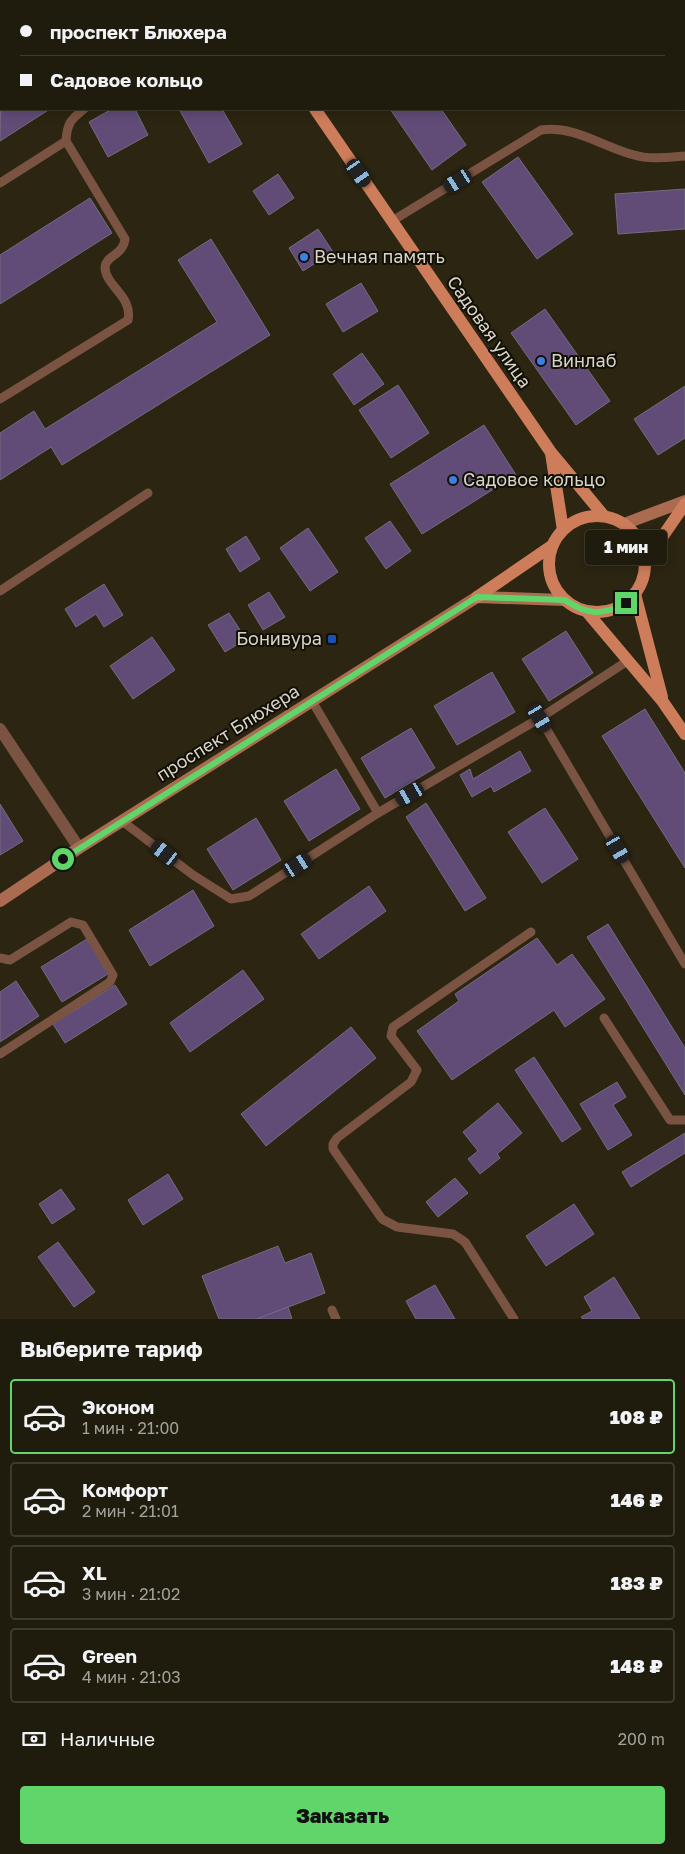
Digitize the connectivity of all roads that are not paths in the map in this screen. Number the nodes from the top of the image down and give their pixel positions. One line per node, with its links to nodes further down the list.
1 (83, 110): 3 (lane)
2 (316, 110): 6 (main road, Садовая улица)
3 (66, 141): 5 (lane); 7 (lane)
4 (685, 156): 6 (lane)
5 (0, 183)
6 (392, 221): 8 (main road, Садовая улица)
7 (0, 399)
8 (550, 451): 11 (main road, Садовая улица); 13 (main road)
9 (148, 493): 16 (lane)
10 (685, 503): 12 (street); 15 (main road)
11 (604, 516): 12 (main road); 13 (main road)
12 (624, 524): 15 (main road)
13 (564, 530): 14 (main road)
14 (553, 545): 18 (main road); 19 (main road)
15 (645, 562): 17 (main road)
16 (0, 591)
17 (635, 594): 20 (main road); 23 (main road)
18 (477, 597): 19 (street); 22 (street, проспект Блюхера)
19 (565, 600): 20 (main road)
20 (587, 612): 21 (main road)
21 (629, 660): 23 (main road); 24 (lane)
22 (312, 701): 27 (lane); 28 (street, проспект Блюхера)
23 (663, 702): 26 (main road)
24 (540, 718): 27 (lane); 33 (lane)
25 (0, 729): 29 (street)
26 (685, 734)
27 (378, 813): 28 (lane)
28 (122, 821): 29 (street, проспект Блюхера)
29 (79, 848): 30 (street, проспект Блюхера)
30 (0, 901)
31 (531, 932): 39 (lane)
32 (0, 958): 35 (lane)
33 (685, 964)
34 (604, 1018): 36 (lane)
35 (0, 1054)
36 (685, 1120)
37 (332, 1310): 38 (lane)
38 (336, 1319)
39 (514, 1319)

